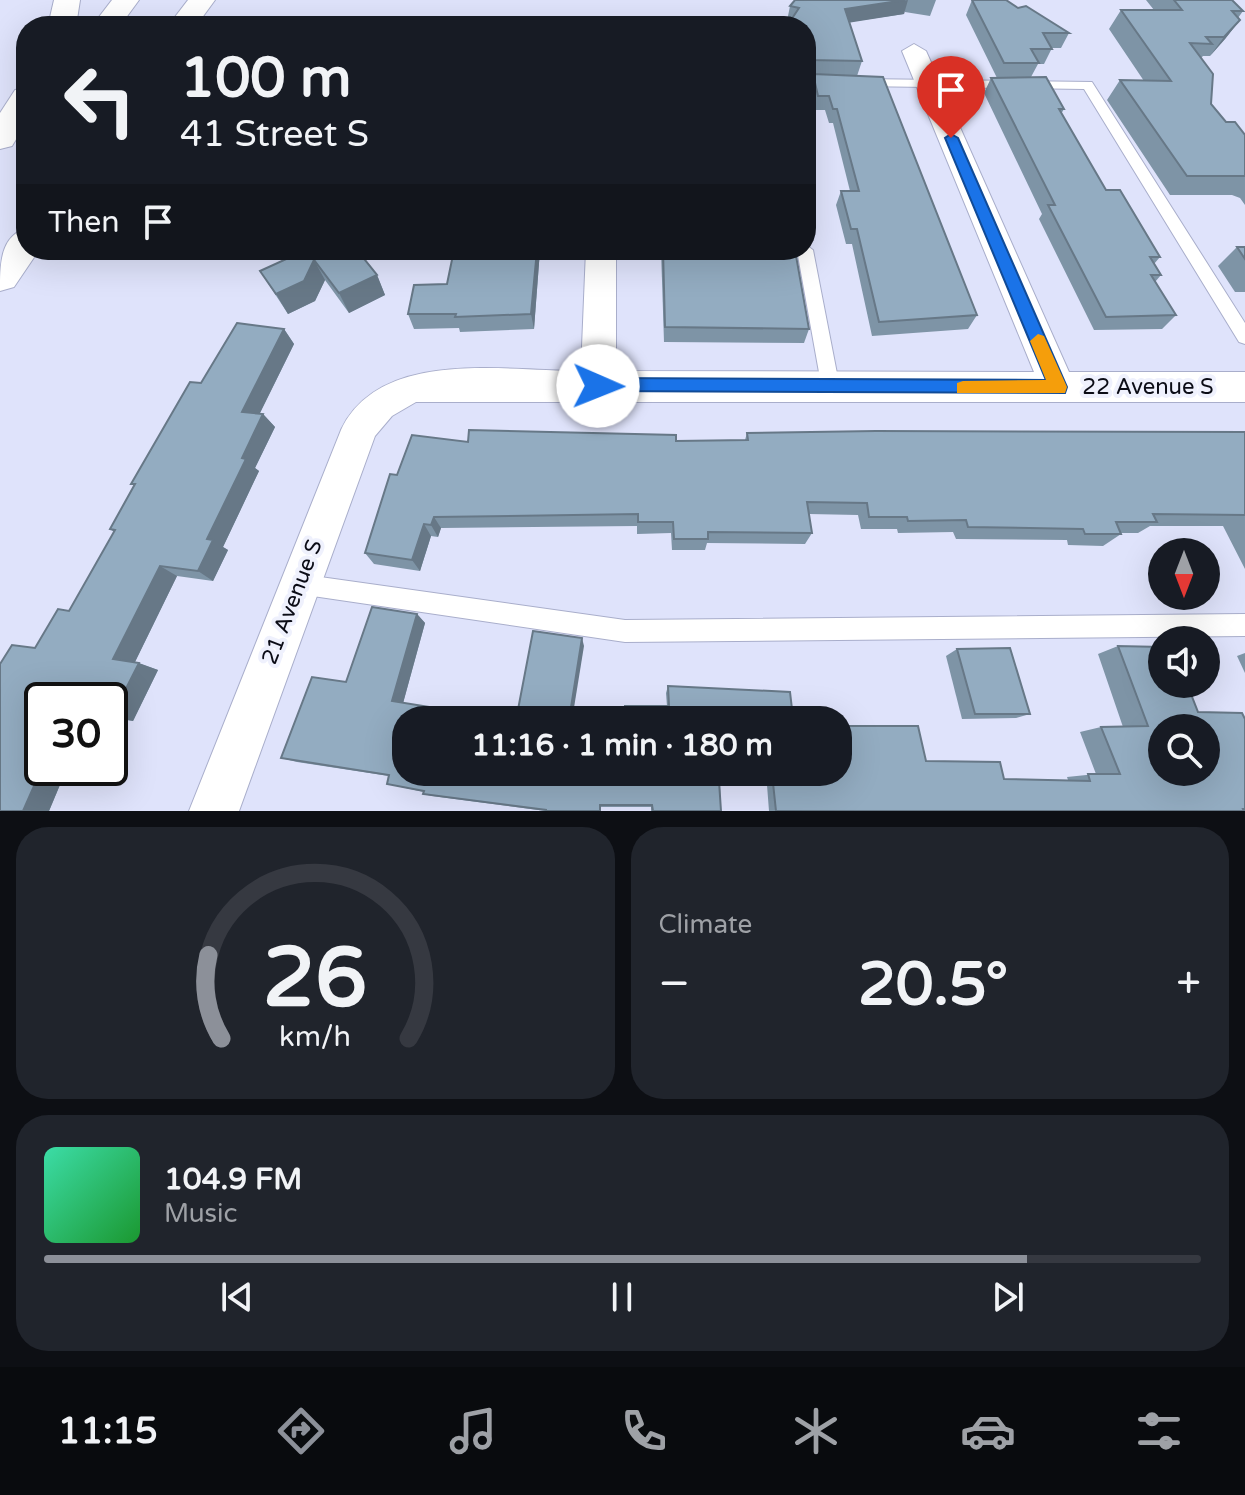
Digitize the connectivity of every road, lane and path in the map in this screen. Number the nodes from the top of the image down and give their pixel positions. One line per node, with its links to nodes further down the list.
1 (126, 0): 3 (highway)
2 (202, 0): 4 (highway)
3 (114, 16)
4 (190, 16)
5 (914, 51): 7 (street)
6 (852, 83): 7 (lane)
7 (928, 83): 16 (lane); 18 (street)
8 (16, 113): 9 (highway)
9 (0, 139)
10 (16, 139): 11 (highway)
11 (0, 159)
12 (16, 255): 15 (highway)
13 (601, 260): 17 (street)
14 (807, 260): 20 (lane)
15 (0, 277)
16 (1245, 337)
17 (598, 386): 20 (street, 22 Avenue S); 21 (street, 22 Avenue S)
18 (1058, 387): 19 (street, 22 Avenue S); 20 (street, 22 Avenue S)
19 (1245, 387)
20 (831, 389)
21 (383, 401): 22 (street, 21 Avenue S)
22 (298, 584): 23 (lane); 24 (street, 21 Avenue S)
23 (1245, 625)
24 (214, 811)

